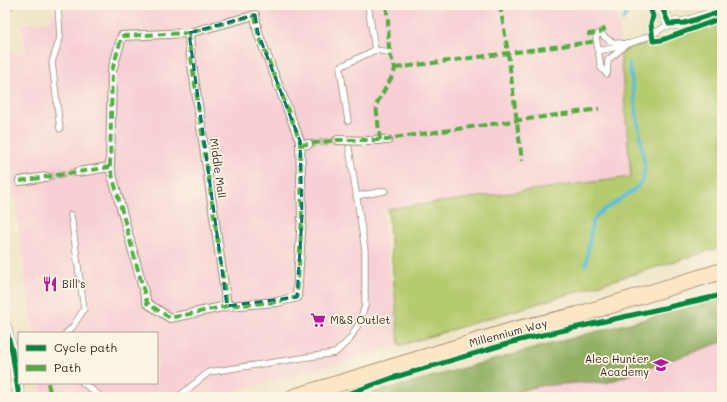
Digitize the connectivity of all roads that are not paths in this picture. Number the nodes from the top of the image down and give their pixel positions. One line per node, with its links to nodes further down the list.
1 (12, 5): 5 (lane)
2 (58, 5): 14 (lane)
3 (368, 5): 10 (lane)
4 (661, 5): 7 (street)
5 (5, 6)
6 (722, 11): 7 (street)
7 (669, 24): 9 (lane)
8 (189, 33): 18 (street); 26 (street, Middle Mall); 26 (street)
9 (629, 44): 11 (lane); 11 (lane); 11 (lane)
10 (376, 50): 12 (lane); 13 (lane)
11 (598, 51)
12 (389, 52)
13 (348, 121)
14 (60, 129)
15 (338, 140): 16 (street)
16 (388, 140)
17 (349, 148): 23 (lane)
18 (110, 167): 19 (street); 26 (street)
19 (78, 172)
20 (46, 177): 21 (street)
21 (20, 181)
22 (385, 191): 23 (lane)
23 (356, 196): 35 (lane)
24 (71, 215): 28 (lane)
25 (722, 271): 36 (main road, Millennium Way)
26 (227, 306)
27 (5, 325): 29 (street)
28 (67, 332)
29 (16, 350): 30 (street)
30 (18, 381)
31 (18, 384): 33 (street)
32 (84, 384): 34 (lane)
33 (19, 397)
34 (101, 397)
35 (178, 397)
36 (294, 397)

